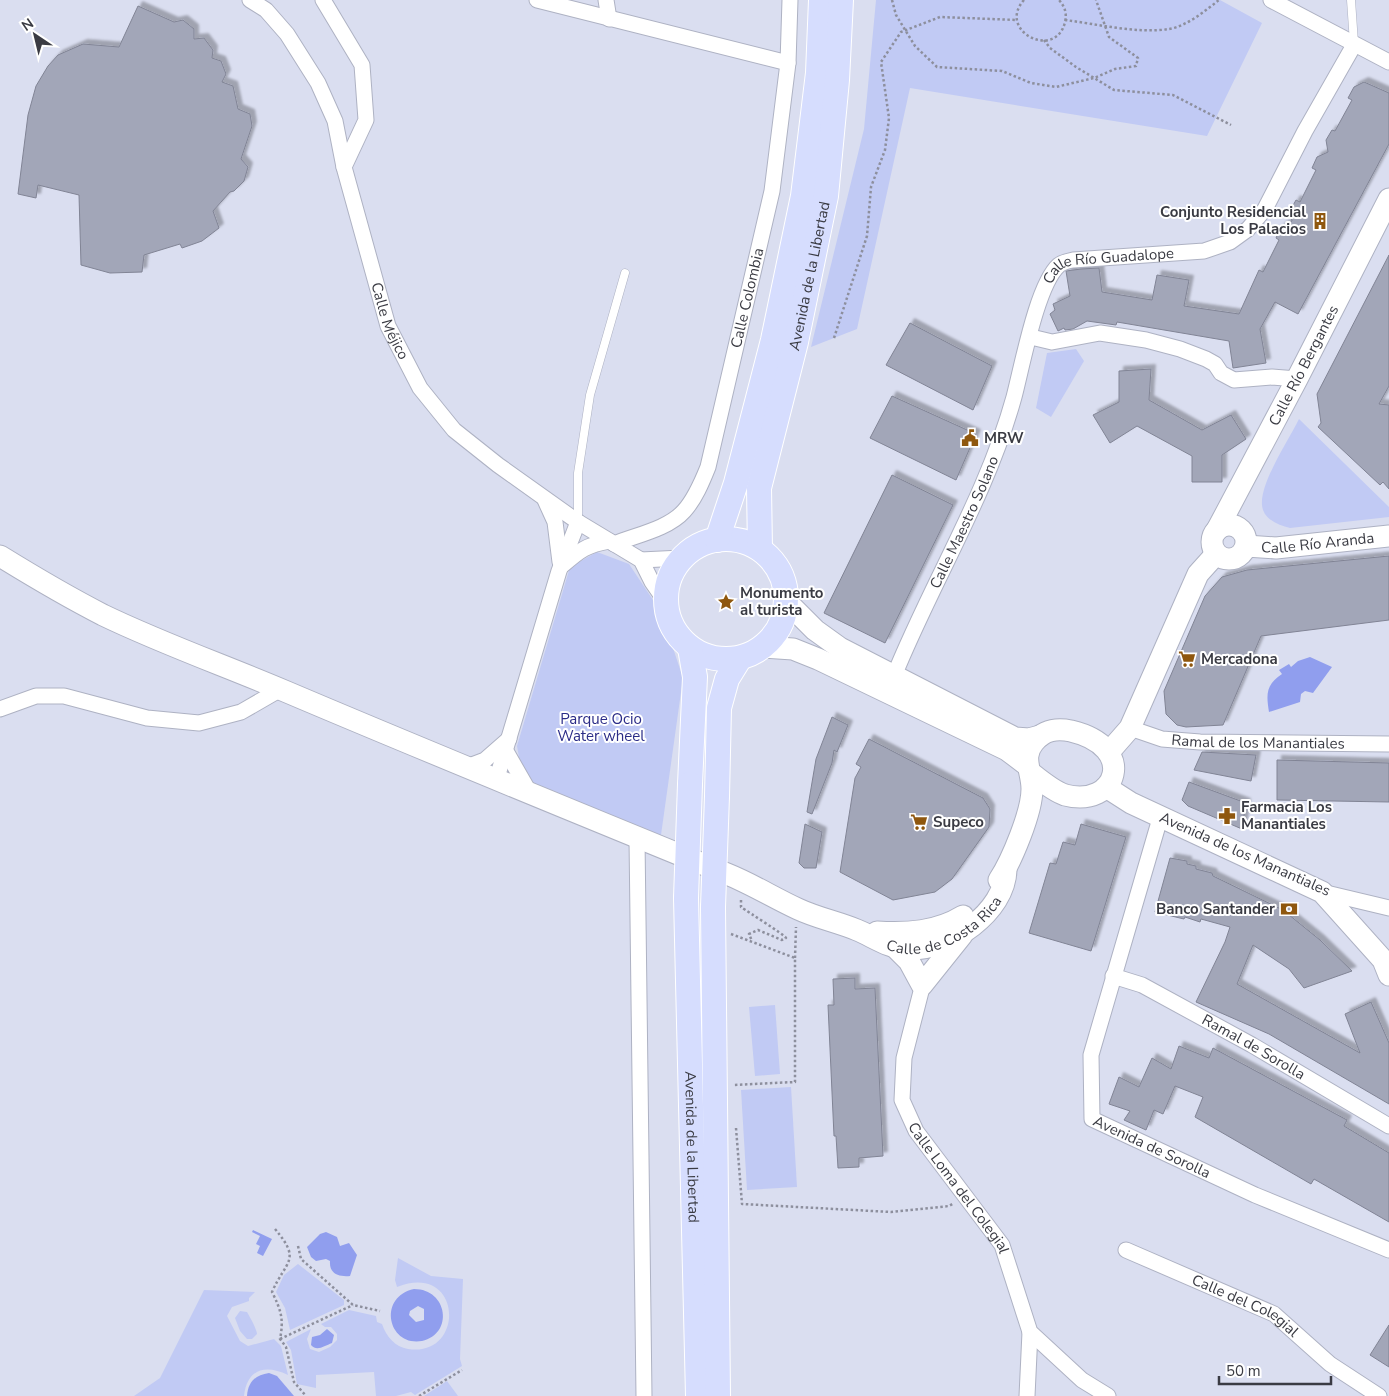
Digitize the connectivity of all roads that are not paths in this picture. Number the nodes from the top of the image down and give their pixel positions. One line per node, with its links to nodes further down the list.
1 (250, 0): 14 (street, Calle Méjico)
2 (323, 0): 14 (street)
3 (537, 0): 10 (street)
4 (606, 0): 10 (street)
5 (790, 0): 13 (street, Calle Colombia)
6 (821, 0): 23 (main road, Avenida de la Libertad)
7 (841, 0): 26 (main road, Avenida de la Libertad)
8 (1271, 0): 11 (street)
9 (1351, 0): 11 (lane)
10 (609, 19): 13 (street)
11 (1354, 44): 12 (street); 17 (street, Calle Río Guadalope)
12 (1389, 62)
13 (788, 63): 24 (street, Calle Colombia)
14 (344, 167): 19 (street, Calle Méjico)
15 (1389, 199): 18 (main road, Calle Río Bergantes)
16 (625, 273): 20 (lane)
17 (1030, 337): 18 (street); 37 (street, Calle Maestro Solano)
18 (1297, 379): 21 (main road, Calle Río Bergantes)
19 (544, 498): 20 (street, Calle Méjico); 31 (street)
20 (578, 522): 24 (street, Calle Méjico); 31 (street)
21 (1217, 530): 25 (main road); 27 (main road)
22 (1389, 536): 25 (main road, Calle Río Aranda)
23 (718, 540): 26 (main road); 29 (main road)
24 (612, 542): 30 (street, Calle Méjico); 31 (street, Calle Colombia)
25 (1246, 546): 27 (main road)
26 (760, 550): 32 (main road)
27 (1216, 554): 40 (main road)
28 (0, 556): 38 (main road, Calle de Costa Rica)
29 (682, 558): 30 (street); 33 (main road)
30 (641, 560): 33 (street)
31 (560, 568): 43 (street)
32 (786, 601): 34 (main road); 37 (main road)
33 (666, 602): 35 (main road)
34 (763, 647): 36 (main road); 46 (main road)
35 (690, 648): 36 (main road); 69 (main road, Avenida de la Libertad, bridge)
36 (740, 658): 70 (main road, Avenida de la Libertad, bridge)
37 (894, 676): 41 (main road)
38 (281, 689): 39 (street); 45 (main road, Calle de Costa Rica)
39 (0, 709)
40 (1130, 728): 42 (street, Ramal de los Manantiales); 44 (main road)
41 (1040, 736): 44 (main road); 46 (main road)
42 (1389, 744)
43 (508, 746): 45 (street); 47 (street); 50 (street)
44 (1108, 752): 48 (main road)
45 (464, 768): 47 (main road, Calle de Costa Rica)
46 (1028, 768): 49 (main road); 51 (main road, Calle de Costa Rica)
47 (496, 781): 50 (main road, Calle de Costa Rica)
48 (1106, 787): 49 (main road); 52 (main road, Avenida de los Manantiales)
49 (1065, 795): 51 (main road)
50 (531, 796): 53 (main road, Calle de Costa Rica)
51 (1029, 815): 54 (main road, Calle de Costa Rica)
52 (1160, 816): 55 (main road, Avenida de los Manantiales); 62 (street, Avenida de Sorolla)
53 (637, 839): 59 (main road, Calle de Costa Rica); 68 (street)
54 (1006, 870): 56 (main road, Calle de Costa Rica); 58 (main road, Calle de Costa Rica)
55 (1322, 892): 57 (street, Avenida de los Manantiales); 61 (main road)
56 (984, 898): 59 (main road, Calle de Costa Rica); 60 (main road)
57 (1389, 908)
58 (968, 928): 60 (main road, Calle de Costa Rica); 63 (main road)
59 (894, 939): 60 (main road, Calle de Costa Rica); 63 (main road)
60 (930, 947): 63 (street, Calle Loma del Colegial)
61 (1389, 975)
62 (1113, 976): 64 (street, Ramal de Sorolla); 66 (street, Avenida de Sorolla)
63 (922, 985): 67 (street, Calle Loma del Colegial)
64 (1389, 1126)
65 (1126, 1250): 73 (street, Calle del Colegial)
66 (1389, 1250)
67 (1030, 1332): 71 (street); 72 (street, Calle Loma del Colegial)
68 (644, 1396)
69 (698, 1396)
70 (718, 1396)
71 (1027, 1396)
72 (1108, 1396)
73 (1380, 1396)

